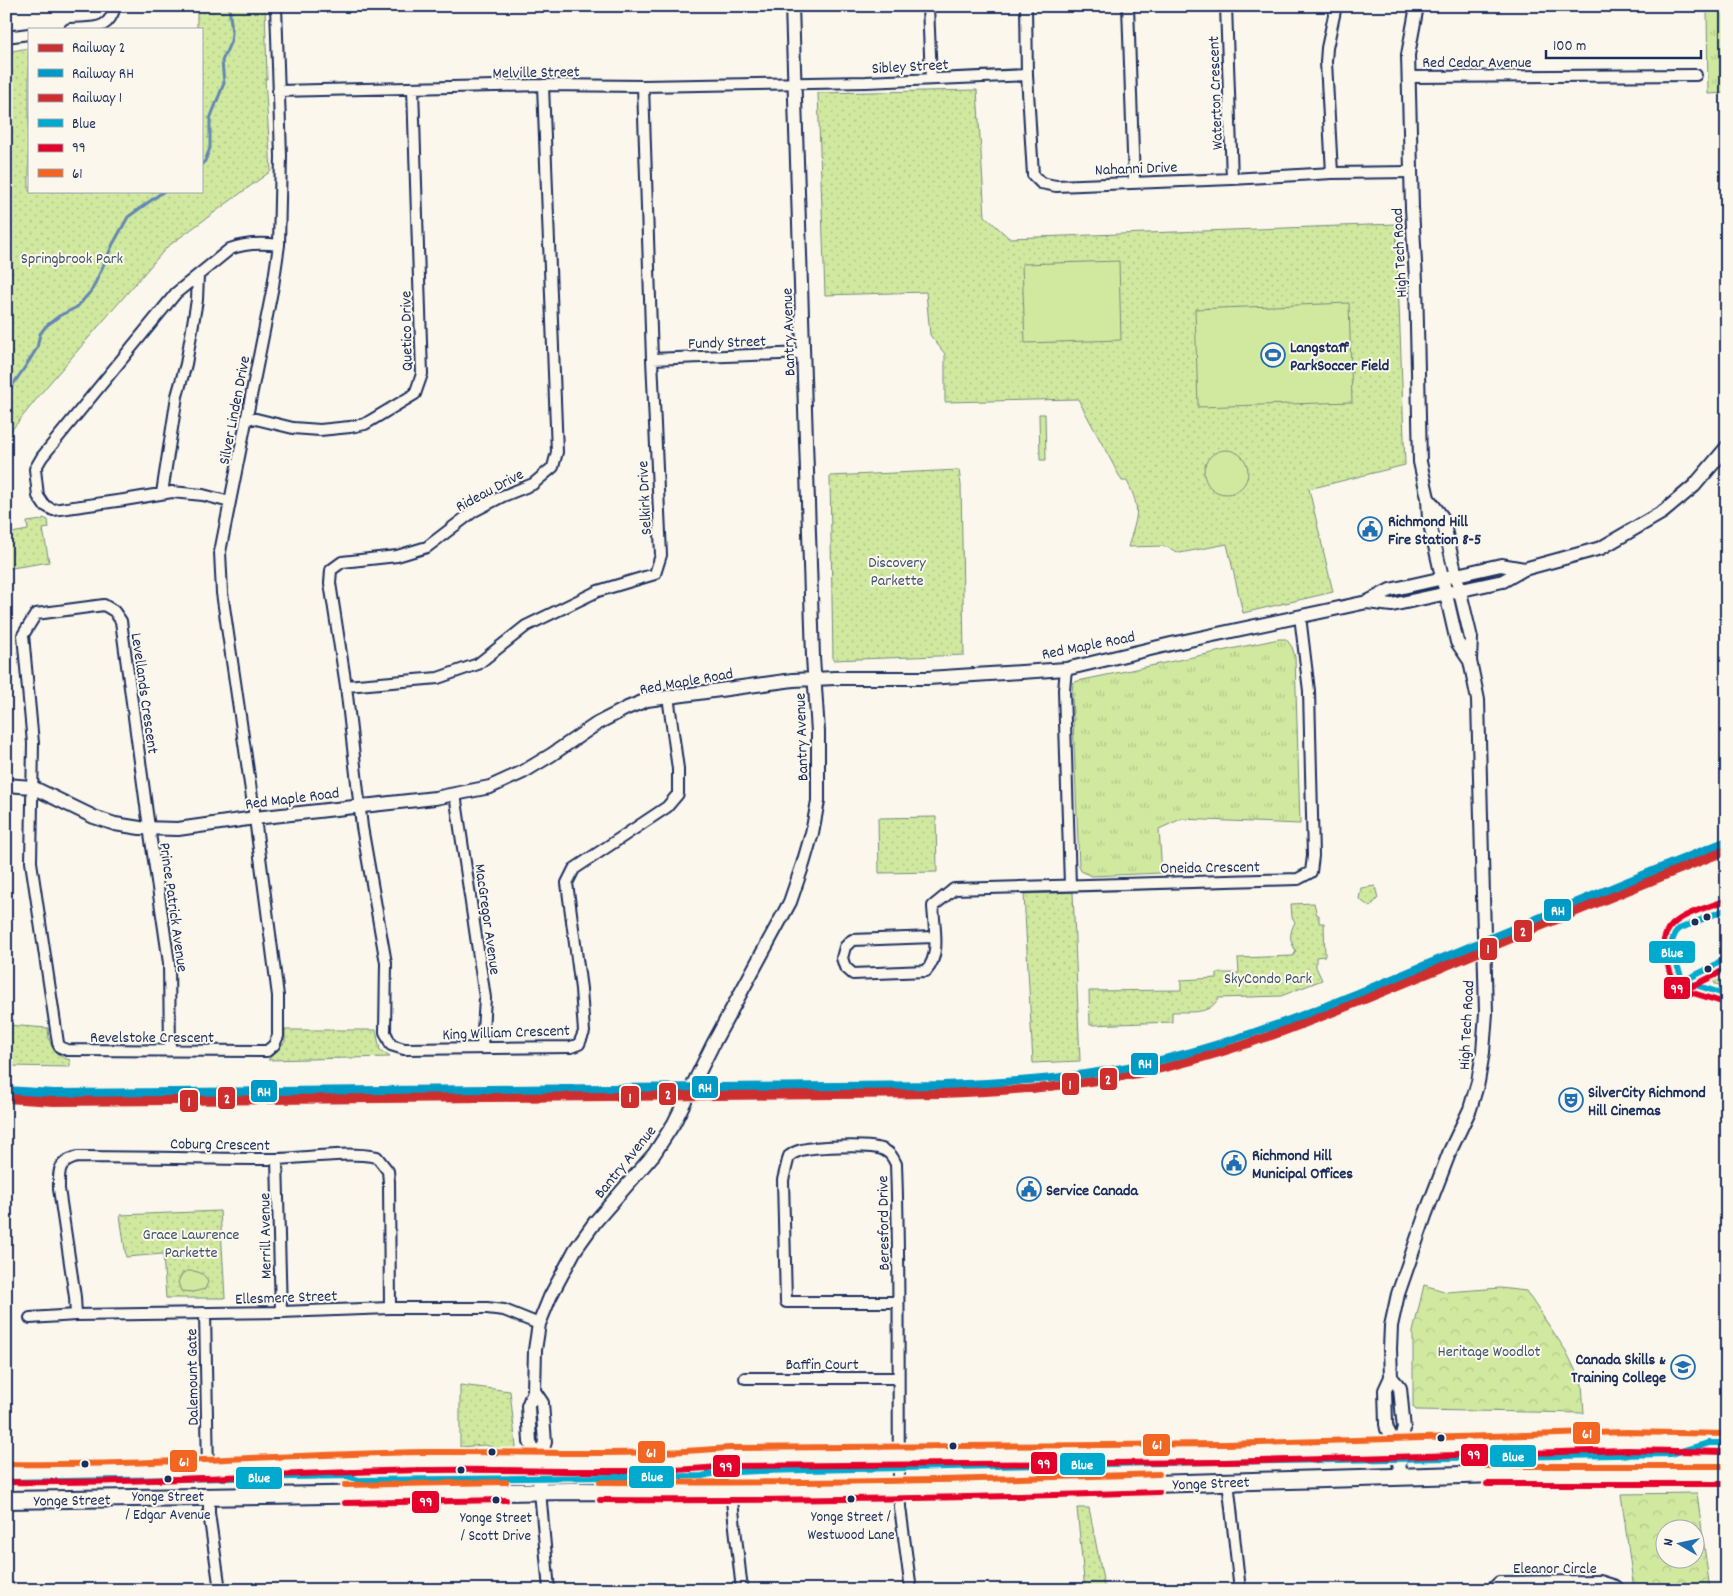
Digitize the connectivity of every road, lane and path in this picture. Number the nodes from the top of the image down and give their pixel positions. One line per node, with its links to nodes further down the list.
1 (115, 6): 10 (street)
2 (276, 6): 21 (street, Silver Linden Drive)
3 (792, 6): 17 (street, Bantry Avenue)
4 (928, 6): 16 (street)
5 (1026, 6): 13 (street, Nahanni Drive)
6 (1128, 6): 25 (street)
7 (1226, 6): 24 (street, Waterton Crescent)
8 (1336, 6): 23 (street)
9 (1416, 6): 15 (street, High Tech Road)
10 (78, 28)
11 (28, 34): 12 (street)
12 (6, 38)
13 (1027, 75): 16 (street, Sibley Street); 25 (street, Nahanni Drive)
14 (1696, 75): 15 (street, Red Cedar Avenue)
15 (1409, 77): 22 (street, High Tech Road)
16 (931, 78): 17 (street, Sibley Street)
17 (795, 82): 19 (street, Melville Street); 28 (street, Bantry Avenue)
18 (543, 85): 19 (street, Melville Street); 20 (street, Melville Street); 45 (street, Rideau Drive)
19 (643, 86): 29 (street, Selkirk Drive)
20 (413, 88): 21 (street, Melville Street); 30 (street, Quetico Drive)
21 (278, 91): 26 (street, Silver Linden Drive)
22 (1412, 172): 23 (street, Nahanni Drive); 33 (street, High Tech Road)
23 (1332, 173): 24 (street, Nahanni Drive)
24 (1232, 179): 25 (street, Nahanni Drive)
25 (1134, 182)
26 (279, 245): 27 (street); 30 (street, Silver Linden Drive)
27 (198, 275): 32 (street); 32 (street)
28 (804, 353): 29 (street, Fundy Street); 44 (street, Bantry Avenue)
29 (652, 359): 45 (street, Selkirk Drive)
30 (248, 417): 34 (street, Silver Linden Drive)
31 (1727, 447): 35 (street, Red Maple Road)
32 (162, 493): 34 (street)
33 (1428, 498): 36 (street, High Tech Road); 37 (street, High Tech Road)
34 (230, 502): 51 (street, Silver Linden Drive)
35 (1524, 569): 36 (street, Red Maple Road); 38 (street, Red Maple Road)
36 (1457, 576): 37 (street, Red Maple Road); 38 (street, High Tech Road)
37 (1442, 578): 39 (street, High Tech Road); 40 (street, Red Maple Road)
38 (1460, 590): 39 (street, Red Maple Road); 42 (street, High Tech Road)
39 (1446, 593): 40 (street, Red Maple Road); 42 (street, High Tech Road)
40 (1367, 602): 41 (street, Red Maple Road)
41 (1300, 616): 43 (street, Red Maple Road); 53 (street, Oneida Crescent)
42 (1470, 661): 68 (street, High Tech Road)
43 (1066, 669): 44 (street, Red Maple Road); 53 (street)
44 (814, 680): 46 (street, Red Maple Road); 64 (street, Bantry Avenue)
45 (346, 686): 50 (street, Rideau Drive)
46 (668, 696): 49 (street, Red Maple Road); 55 (street, King William Crescent)
47 (6, 785): 48 (street, Red Maple Road)
48 (32, 787): 52 (street, Red Maple Road); 52 (street, Levellands Crescent); 56 (street, Revelstoke Crescent)
49 (455, 794): 50 (street, Red Maple Road); 55 (street, MacGregor Avenue)
50 (359, 806): 51 (street, Red Maple Road); 55 (street, King William Crescent)
51 (255, 818): 52 (street, Red Maple Road); 56 (street, Revelstoke Crescent)
52 (149, 828): 56 (street, Prince Patrick Avenue)
53 (1070, 885): 54 (street)
54 (934, 937): 54 (street)
55 (482, 1048)
56 (170, 1050)
57 (277, 1158): 59 (street, Coburg Crescent); 60 (street, Merrill Avenue); 62 (street, Coburg Crescent)
58 (897, 1302): 58 (street, Beresford Drive); 66 (street, Beresford Drive)
59 (390, 1308): 60 (street, Ellesmere Street); 64 (street, Ellesmere Street)
60 (281, 1312): 61 (street, Ellesmere Street)
61 (205, 1313): 62 (street, Ellesmere Street); 71 (street, Dalemount Gate)
62 (76, 1315): 63 (street, Ellesmere Street)
63 (30, 1318)
64 (539, 1324): 70 (street, Bantry Avenue)
65 (745, 1378): 66 (street, Baffin Court)
66 (898, 1378): 69 (street, Beresford Drive)
67 (1727, 1443): 68 (main road, Yonge Street)
68 (1397, 1448): 69 (main road, Yonge Street); 74 (street, High Tech Road)
69 (899, 1456): 70 (main road, Yonge Street); 76 (street, Beresford Drive)
70 (538, 1462): 71 (main road, Yonge Street); 77 (street, Bantry Avenue)
71 (208, 1470): 72 (main road, Yonge Street)
72 (6, 1473)
73 (1727, 1475): 74 (main road, Yonge Street)
74 (1401, 1477): 75 (main road, Yonge Street)
75 (1228, 1481): 76 (main road, Yonge Street); 85 (street)
76 (899, 1488): 78 (main road, Yonge Street); 84 (street, Beresford Drive)
77 (540, 1491): 78 (main road, Yonge Street); 79 (main road, Yonge Street); 82 (street)
78 (731, 1492): 83 (street)
79 (209, 1496): 80 (main road, Yonge Street); 81 (street)
80 (6, 1500)
81 (220, 1590)
82 (549, 1590)
83 (742, 1590)
84 (911, 1590)
85 (1240, 1590)
86 (1491, 1590): 87 (street, Eleanor Circle)
87 (1620, 1590)

